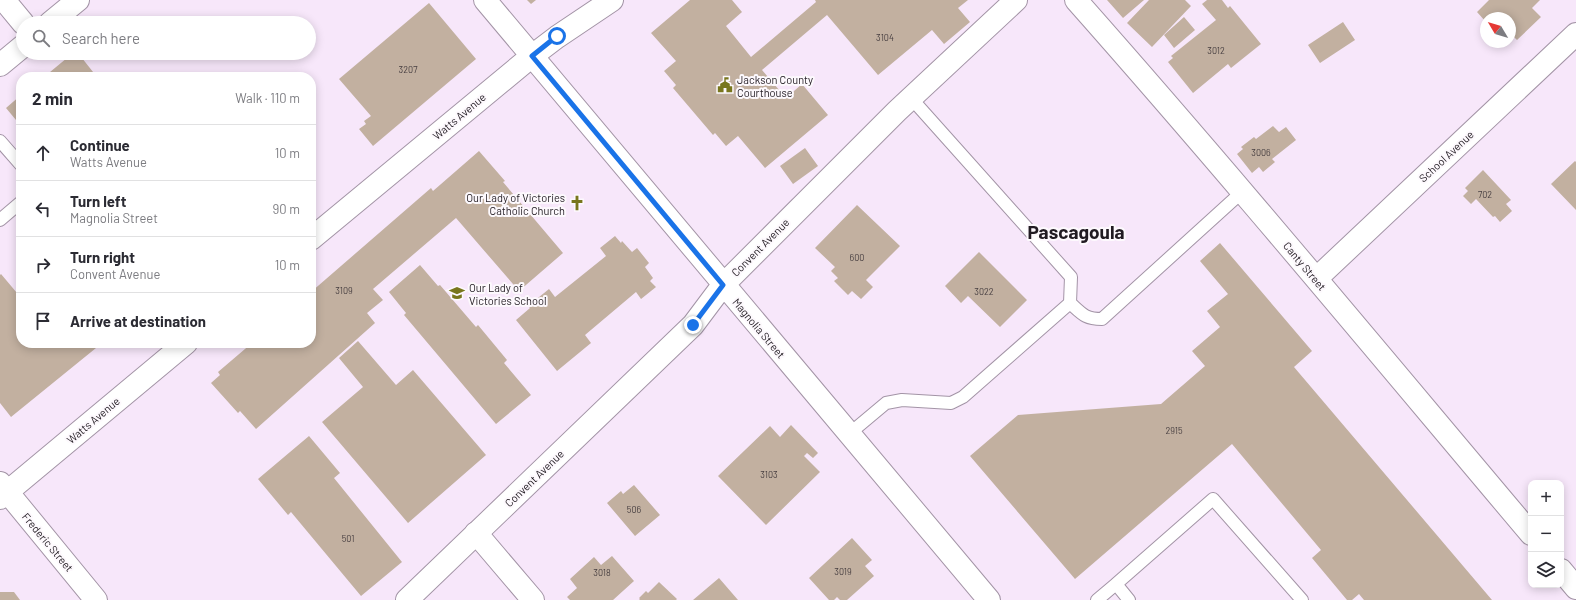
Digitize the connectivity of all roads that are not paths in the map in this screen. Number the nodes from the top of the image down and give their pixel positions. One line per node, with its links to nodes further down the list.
1 (4, 0): 7 (street)
2 (78, 0): 8 (street)
3 (484, 0): 11 (street, Magnolia Street)
4 (612, 0): 11 (street, Watts Avenue)
5 (1016, 0): 13 (street, Convent Avenue)
6 (1076, 0): 16 (street, Canty Street)
7 (17, 16)
8 (59, 16)
9 (1576, 34): 20 (street, School Avenue)
10 (16, 52): 12 (street)
11 (532, 56): 19 (street, Watts Avenue); 21 (street, Magnolia Street)
12 (0, 65)
13 (911, 98): 21 (street, Convent Avenue); 22 (lane)
14 (0, 141): 15 (lane)
15 (16, 159)
16 (1242, 192): 20 (street, Canty Street); 22 (lane)
17 (16, 206): 18 (lane)
18 (0, 220)
19 (316, 235)
20 (1317, 278): 26 (street, Canty Street)
21 (723, 285): 24 (street, Magnolia Street); 27 (street, Convent Avenue)
22 (1070, 303): 24 (lane)
23 (176, 348): 25 (street, Watts Avenue)
24 (848, 434): 34 (street, Magnolia Street)
25 (2, 491): 31 (street, Frederic Street)
26 (1528, 530)
27 (476, 533): 32 (street, Convent Avenue); 33 (street)
28 (1564, 574): 30 (street)
29 (1116, 584): 35 (lane); 36 (lane); 37 (lane)
30 (1576, 588)
31 (96, 600)
32 (407, 600)
33 (533, 600)
34 (989, 600)
35 (1097, 600)
36 (1129, 600)
37 (1302, 600)

